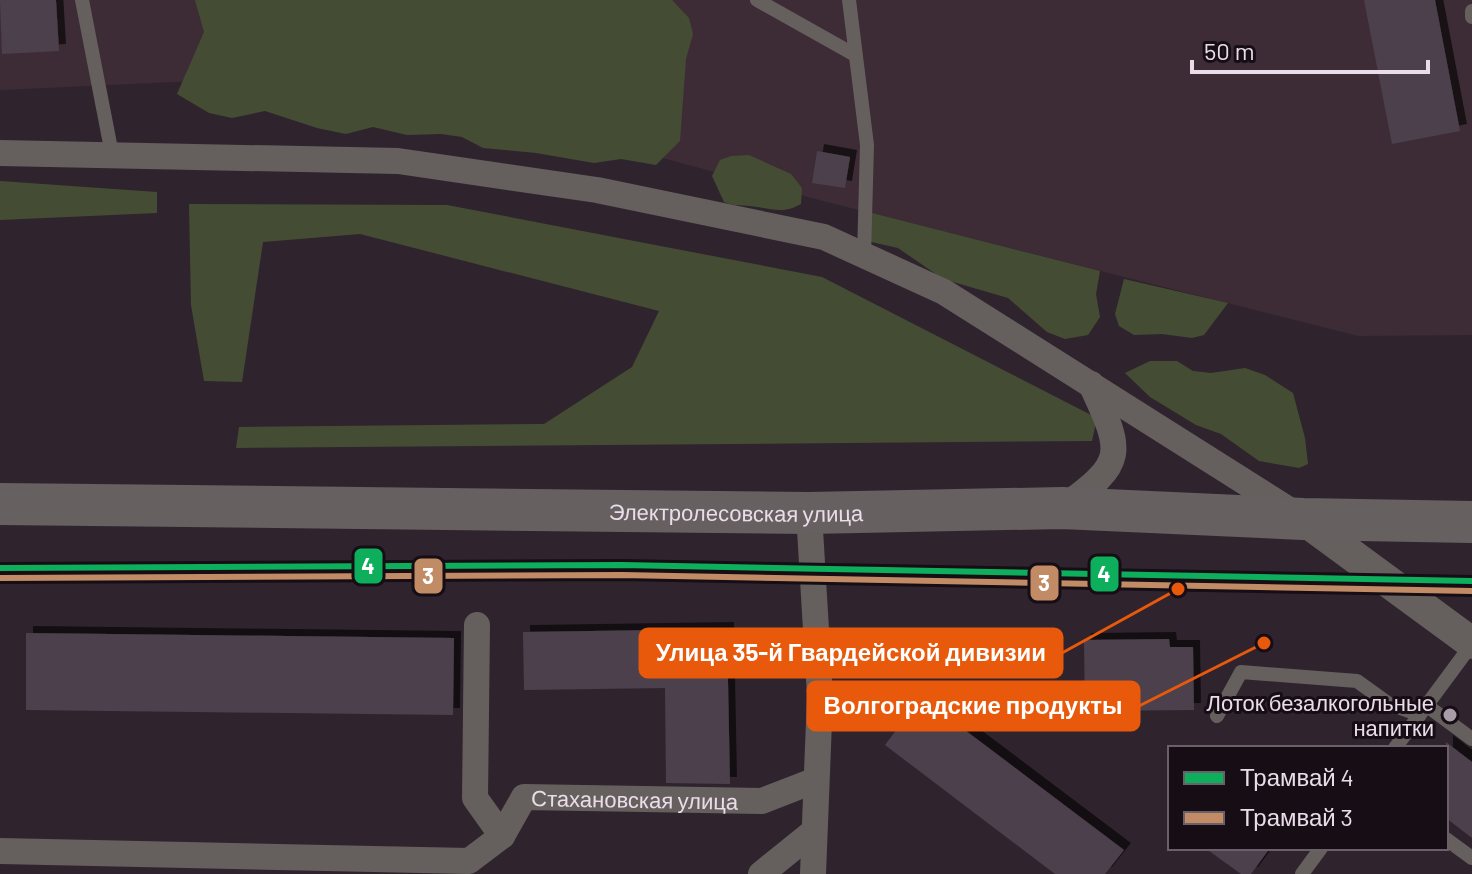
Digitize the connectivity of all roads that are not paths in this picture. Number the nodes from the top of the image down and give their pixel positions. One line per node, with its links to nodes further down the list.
1 (82, 0): 6 (lane)
2 (757, 0): 4 (lane)
3 (849, 0): 4 (lane)
4 (855, 55): 7 (lane)
5 (0, 153): 6 (street)
6 (112, 154): 7 (street)
7 (864, 256): 8 (street)
8 (1091, 384): 10 (street); 12 (street)
9 (0, 504): 11 (main road, Электролесовская улица)
10 (1062, 508): 11 (main road, Электролесовская улица); 12 (main road, Электролесовская улица)
11 (809, 513): 20 (street)
12 (1303, 519): 13 (main road, Электролесовская улица); 15 (street)
13 (1472, 522)
14 (477, 625): 22 (street)
15 (1472, 644): 16 (lane)
16 (1423, 710): 17 (lane); 18 (lane); 19 (lane)
17 (1217, 716)
18 (1472, 739)
19 (1396, 746)
20 (816, 780): 21 (street); 22 (street, Стахановская улица)
21 (813, 832): 27 (street); 28 (street)
22 (502, 836): 25 (street, Стахановская улица)
23 (1448, 840): 26 (lane)
24 (1320, 850): 29 (lane)
25 (0, 851)
26 (1472, 858)
27 (761, 874)
28 (813, 874)
29 (1302, 874)

